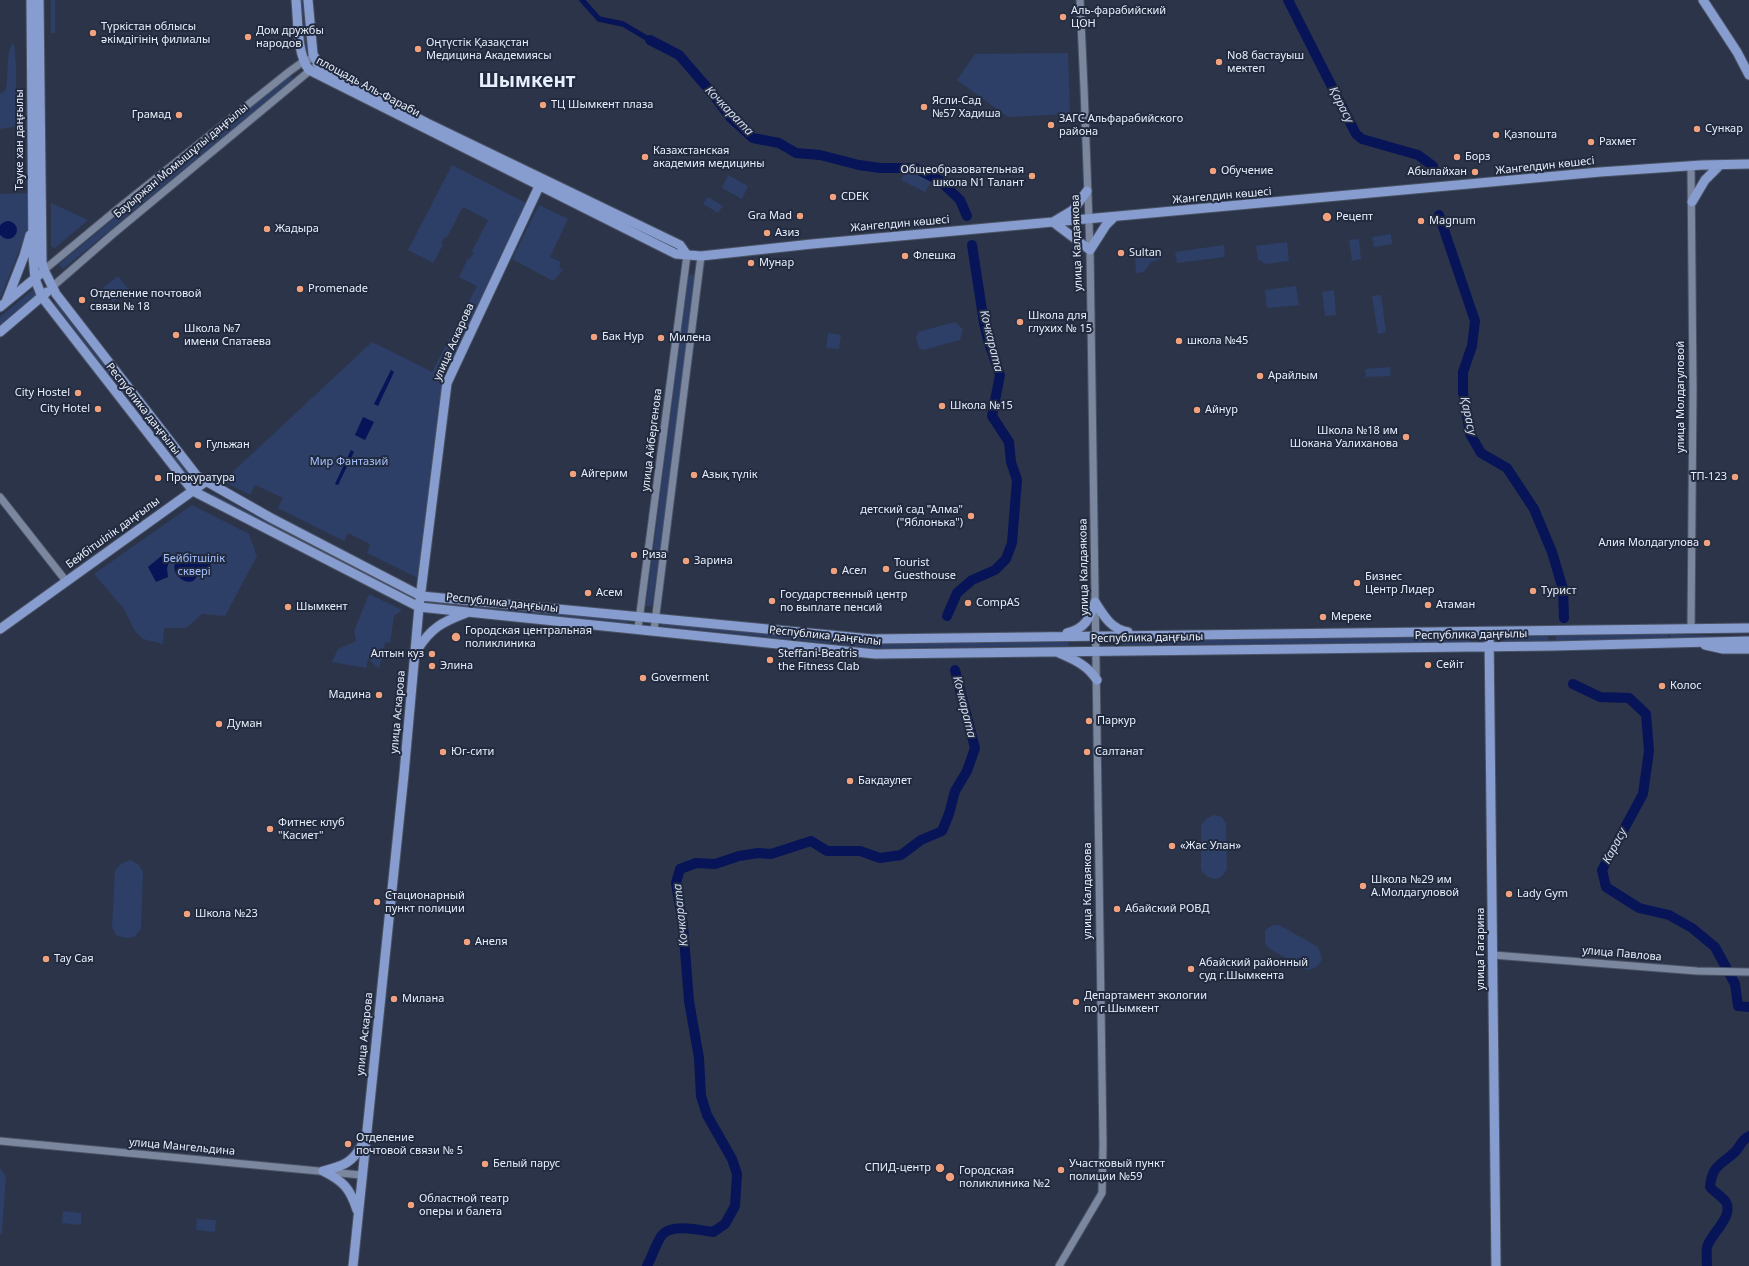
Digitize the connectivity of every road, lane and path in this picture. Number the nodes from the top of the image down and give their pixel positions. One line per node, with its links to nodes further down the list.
1 (31, 0): 20 (main road, Тәуке хан даңғылы)
2 (39, 0): 24 (main road, Тәуке хан даңғылы)
3 (296, 0): 7 (main road)
4 (308, 0): 8 (main road)
5 (1080, 0): 15 (street, улица Калдаякова)
6 (1703, 0): 10 (main road)
7 (304, 61): 8 (street, площадь Аль-Фараби); 9 (main road, площадь Аль-Фараби); 24 (street, Бауыржан Момышұлы даңғылы)
8 (316, 61): 9 (street, Бауыржан Момышұлы даңғылы); 14 (main road, площадь Аль-Фараби)
9 (309, 70): 14 (main road, площадь Аль-Фараби); 26 (street, Бауыржан Момышұлы даңғылы)
10 (1749, 75)
11 (1720, 165): 12 (main road, Жангелдин көшесі); 13 (main road, Жангелдин көшесі); 16 (main road)
12 (1692, 166): 16 (street, улица Молдагуловой); 17 (main road, Жангелдин көшесі)
13 (1748, 167)
14 (540, 183): 22 (main road, площадь Аль-Фараби); 34 (main road, улица Аскарова)
15 (1087, 190): 18 (street, улица Калдаякова); 19 (main road)
16 (1692, 202): 44 (street, улица Молдагуловой)
17 (1113, 218): 18 (main road, Жангелдин көшесі); 21 (main road)
18 (1088, 220): 19 (main road, Жангелдин көшесі); 21 (street, улица Калдаякова)
19 (1054, 222): 21 (main road); 23 (main road, Жангелдин көшесі)
20 (32, 226): 25 (main road, Тәуке хан даңғылы); 28 (main road)
21 (1090, 250): 35 (street, улица Калдаякова)
22 (687, 255): 23 (main road); 38 (street, улица Айбергенова)
23 (701, 256): 39 (street)
24 (43, 266): 25 (main road); 26 (main road, Республика даңғылы)
25 (35, 279): 27 (main road, Республика даңғылы); 28 (main road)
26 (52, 287): 27 (main road); 30 (main road, Республика даңғылы)
27 (41, 298): 29 (main road); 31 (main road, Республика даңғылы)
28 (3, 305)
29 (0, 332)
30 (205, 482): 31 (main road, Бейбітшілік даңғылы); 34 (main road, Республика даңғылы)
31 (193, 491): 33 (main road, Бейбітшілік даңғылы); 36 (main road, Республика даңғылы)
32 (0, 497): 33 (street)
33 (66, 581): 43 (main road, Бейбітшілік даңғылы)
34 (421, 596): 36 (main road, улица Аскарова); 38 (main road, Республика даңғылы)
35 (1095, 602): 47 (main road); 48 (main road); 49 (street, улица Калдаякова)
36 (419, 607): 37 (main road, Республика даңғылы); 54 (main road, улица Аскарова)
37 (470, 612): 41 (main road, Республика даңғылы); 54 (main road)
38 (640, 616): 39 (main road, Республика даңғылы); 41 (street, улица Айбергенова)
39 (656, 618): 45 (street); 48 (main road, Республика даңғылы)
40 (1749, 625): 44 (main road)
41 (638, 628): 45 (main road, Республика даңғылы)
42 (1749, 628): 44 (main road, Республика даңғылы)
43 (0, 629)
44 (1695, 629): 46 (main road, Республика даңғылы)
45 (654, 630): 56 (main road, Республика даңғылы)
46 (1489, 632): 47 (main road, Республика даңғылы); 52 (main road, улица Гагарина)
47 (1143, 635): 49 (main road, Республика даңғылы)
48 (1055, 636): 49 (main road, Республика даңғылы)
49 (1096, 636): 55 (street, улица Калдаякова)
50 (1749, 641): 51 (main road, Республика даңғылы)
51 (1696, 643): 52 (main road, Республика даңғылы); 53 (main road)
52 (1489, 647): 55 (main road, Республика даңғылы); 58 (main road, улица Гагарина)
53 (1749, 649)
54 (416, 651): 60 (main road, улица Аскарова)
55 (1096, 651): 56 (main road, Республика даңғылы); 57 (street, улица Калдаякова)
56 (1056, 652): 57 (main road)
57 (1096, 680): 66 (street, улица Калдаякова)
58 (1493, 955): 59 (street, улица Павлова); 67 (main road, улица Гагарина)
59 (1749, 972)
60 (365, 1138): 62 (main road); 63 (main road, улица Аскарова)
61 (0, 1141): 62 (street, улица Мангельдина)
62 (323, 1171): 63 (street, улица Мангельдина); 64 (main road)
63 (361, 1175): 64 (main road, улица Аскарова)
64 (358, 1213): 65 (main road, улица Аскарова)
65 (353, 1266)
66 (1059, 1266)
67 (1496, 1266)

